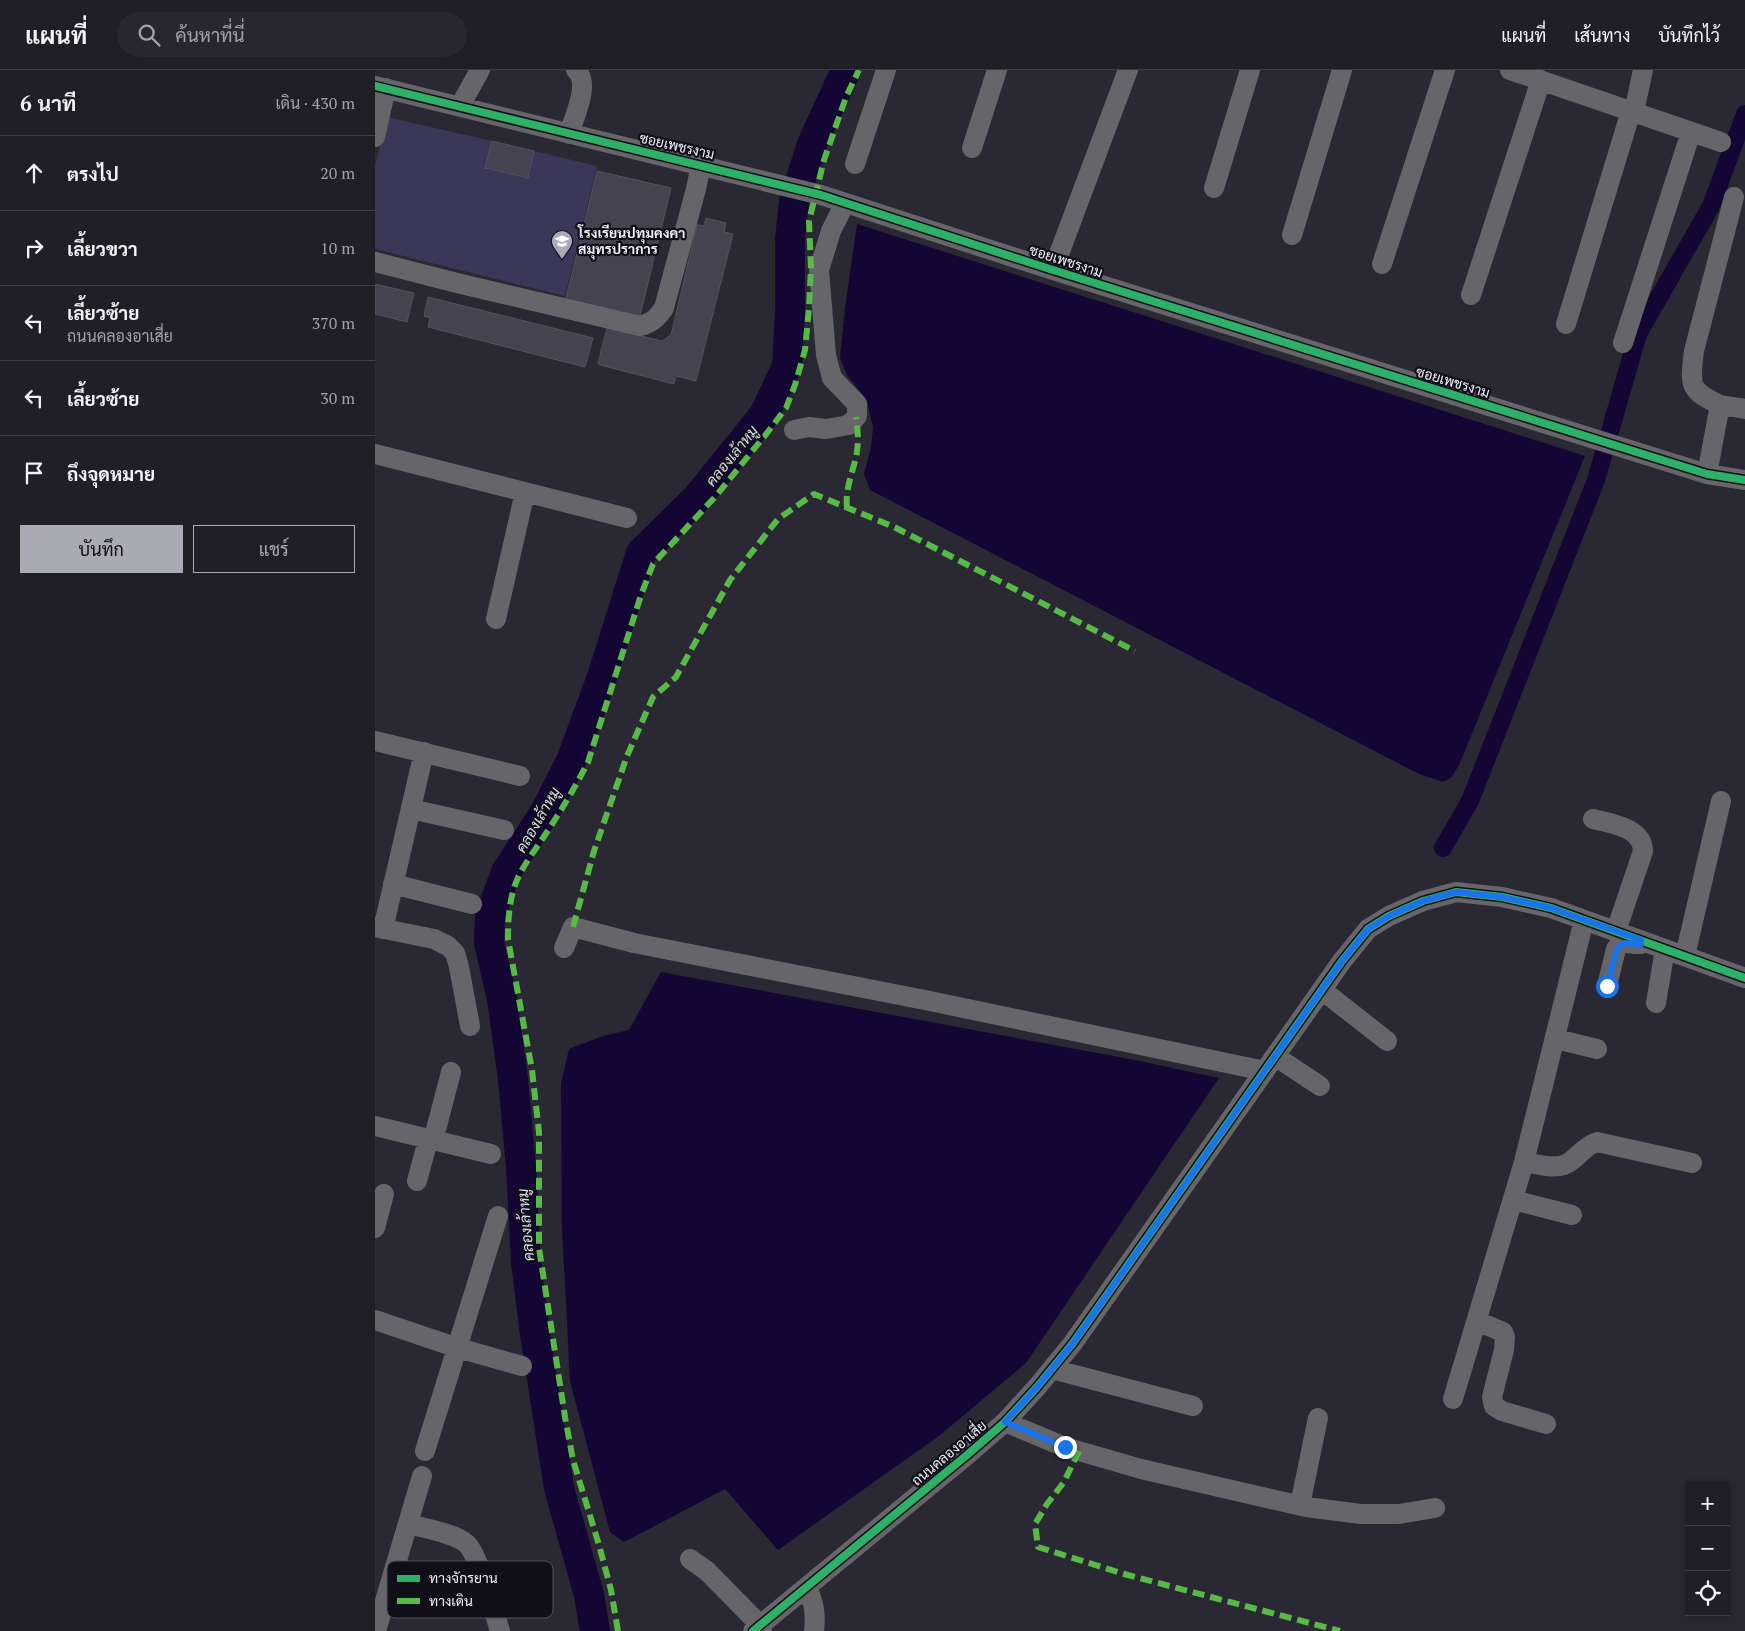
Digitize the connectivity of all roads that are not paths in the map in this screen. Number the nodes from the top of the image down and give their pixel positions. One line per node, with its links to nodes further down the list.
1 (480, 70): 13 (street)
2 (576, 70): 16 (street)
3 (886, 70): 20 (street)
4 (997, 70): 19 (street)
5 (1128, 70): 28 (street)
6 (1250, 70): 22 (street)
7 (1342, 70): 25 (street)
8 (1445, 70): 27 (street)
9 (1510, 70): 11 (street)
10 (1643, 70): 14 (street)
11 (1541, 80): 14 (street); 29 (street)
12 (381, 87): 13 (street, ซอยเพชรงาม); 17 (street)
13 (460, 106): 16 (street, ซอยเพชรงาม)
14 (1633, 112): 15 (street); 30 (street)
15 (1691, 132): 18 (street); 31 (street)
16 (569, 134): 21 (street, ซอยเพชรงาม)
17 (375, 137)
18 (1721, 142)
19 (972, 148)
20 (855, 164)
21 (701, 165): 24 (street, ซอยเพชรงาม); 26 (street)
22 (1214, 188)
23 (1734, 197): 32 (street)
24 (845, 203): 28 (street, ซอยเพชรงาม); 34 (street)
25 (1291, 235)
26 (375, 262)
27 (1382, 264)
28 (1053, 270): 36 (street, ซอยเพชรงาม)
29 (1471, 295)
30 (1566, 324)
31 (1623, 343)
32 (1720, 405): 33 (street); 36 (street)
33 (1745, 409)
34 (795, 430)
35 (375, 454): 38 (street)
36 (1707, 474): 37 (street, ซอยเพชรงาม)
37 (1745, 480)
38 (525, 492): 39 (street); 40 (street)
39 (627, 518)
40 (496, 619)
41 (375, 741): 42 (street)
42 (424, 752): 43 (street); 45 (street)
43 (520, 776)
44 (1721, 801): 56 (street)
45 (411, 808): 47 (street); 48 (street)
46 (1593, 819): 52 (street)
47 (504, 830)
48 (393, 884): 49 (street); 51 (street)
49 (472, 904)
50 (1584, 920): 52 (street, ถนนคลองอาเสี่ย); 60 (street, ถนนคลองอาเสี่ย); 63 (street)
51 (379, 928): 62 (street)
52 (1616, 931): 53 (street, ถนนคลองอาเสี่ย)
53 (1641, 940): 55 (street, ถนนคลองอาเสี่ย); 59 (street)
54 (564, 948): 66 (street)
55 (1665, 948): 56 (street, ถนนคลองอาเสี่ย); 61 (street)
56 (1685, 956): 58 (street, ถนนคลองอาเสี่ย)
57 (1713, 966): 58 (street)
58 (1745, 978)
59 (1607, 986)
60 (1322, 990): 64 (street); 66 (street, ถนนคลองอาเสี่ย)
61 (1656, 1003)
62 (471, 1026)
63 (1556, 1039): 65 (street); 72 (street)
64 (1387, 1041)
65 (1597, 1049)
66 (1270, 1064): 68 (street); 84 (street, ถนนคลองอาเสี่ย)
67 (451, 1072): 70 (street)
68 (1320, 1086)
69 (375, 1126): 70 (street)
70 (431, 1140): 71 (street); 74 (street)
71 (491, 1154)
72 (1524, 1162): 73 (street); 76 (street)
73 (1692, 1163)
74 (417, 1181)
75 (385, 1194): 79 (street)
76 (1513, 1200): 77 (street); 81 (street)
77 (1573, 1215)
78 (498, 1216): 82 (street)
79 (375, 1228)
80 (375, 1320): 82 (street)
81 (1477, 1321): 85 (street); 89 (street)
82 (458, 1348): 83 (street); 90 (street)
83 (522, 1366)
84 (1052, 1368): 86 (street); 88 (street, ถนนคลองอาเสี่ย)
85 (1453, 1399)
86 (1193, 1406)
87 (1318, 1418): 92 (street)
88 (1005, 1422): 92 (street); 98 (street, ถนนคลองอาเสี่ย)
89 (1545, 1424)
90 (425, 1451)
91 (422, 1476): 94 (street)
92 (1299, 1505): 93 (street)
93 (1435, 1508)
94 (408, 1524): 96 (street); 97 (street)
95 (690, 1560): 101 (street)
96 (397, 1561)
97 (477, 1561)
98 (807, 1588): 101 (street, ถนนคลองอาเสี่ย); 104 (street)
99 (387, 1594): 102 (street)
100 (496, 1618): 103 (street)
101 (759, 1629)
102 (376, 1631)
103 (500, 1631)
104 (814, 1631)

